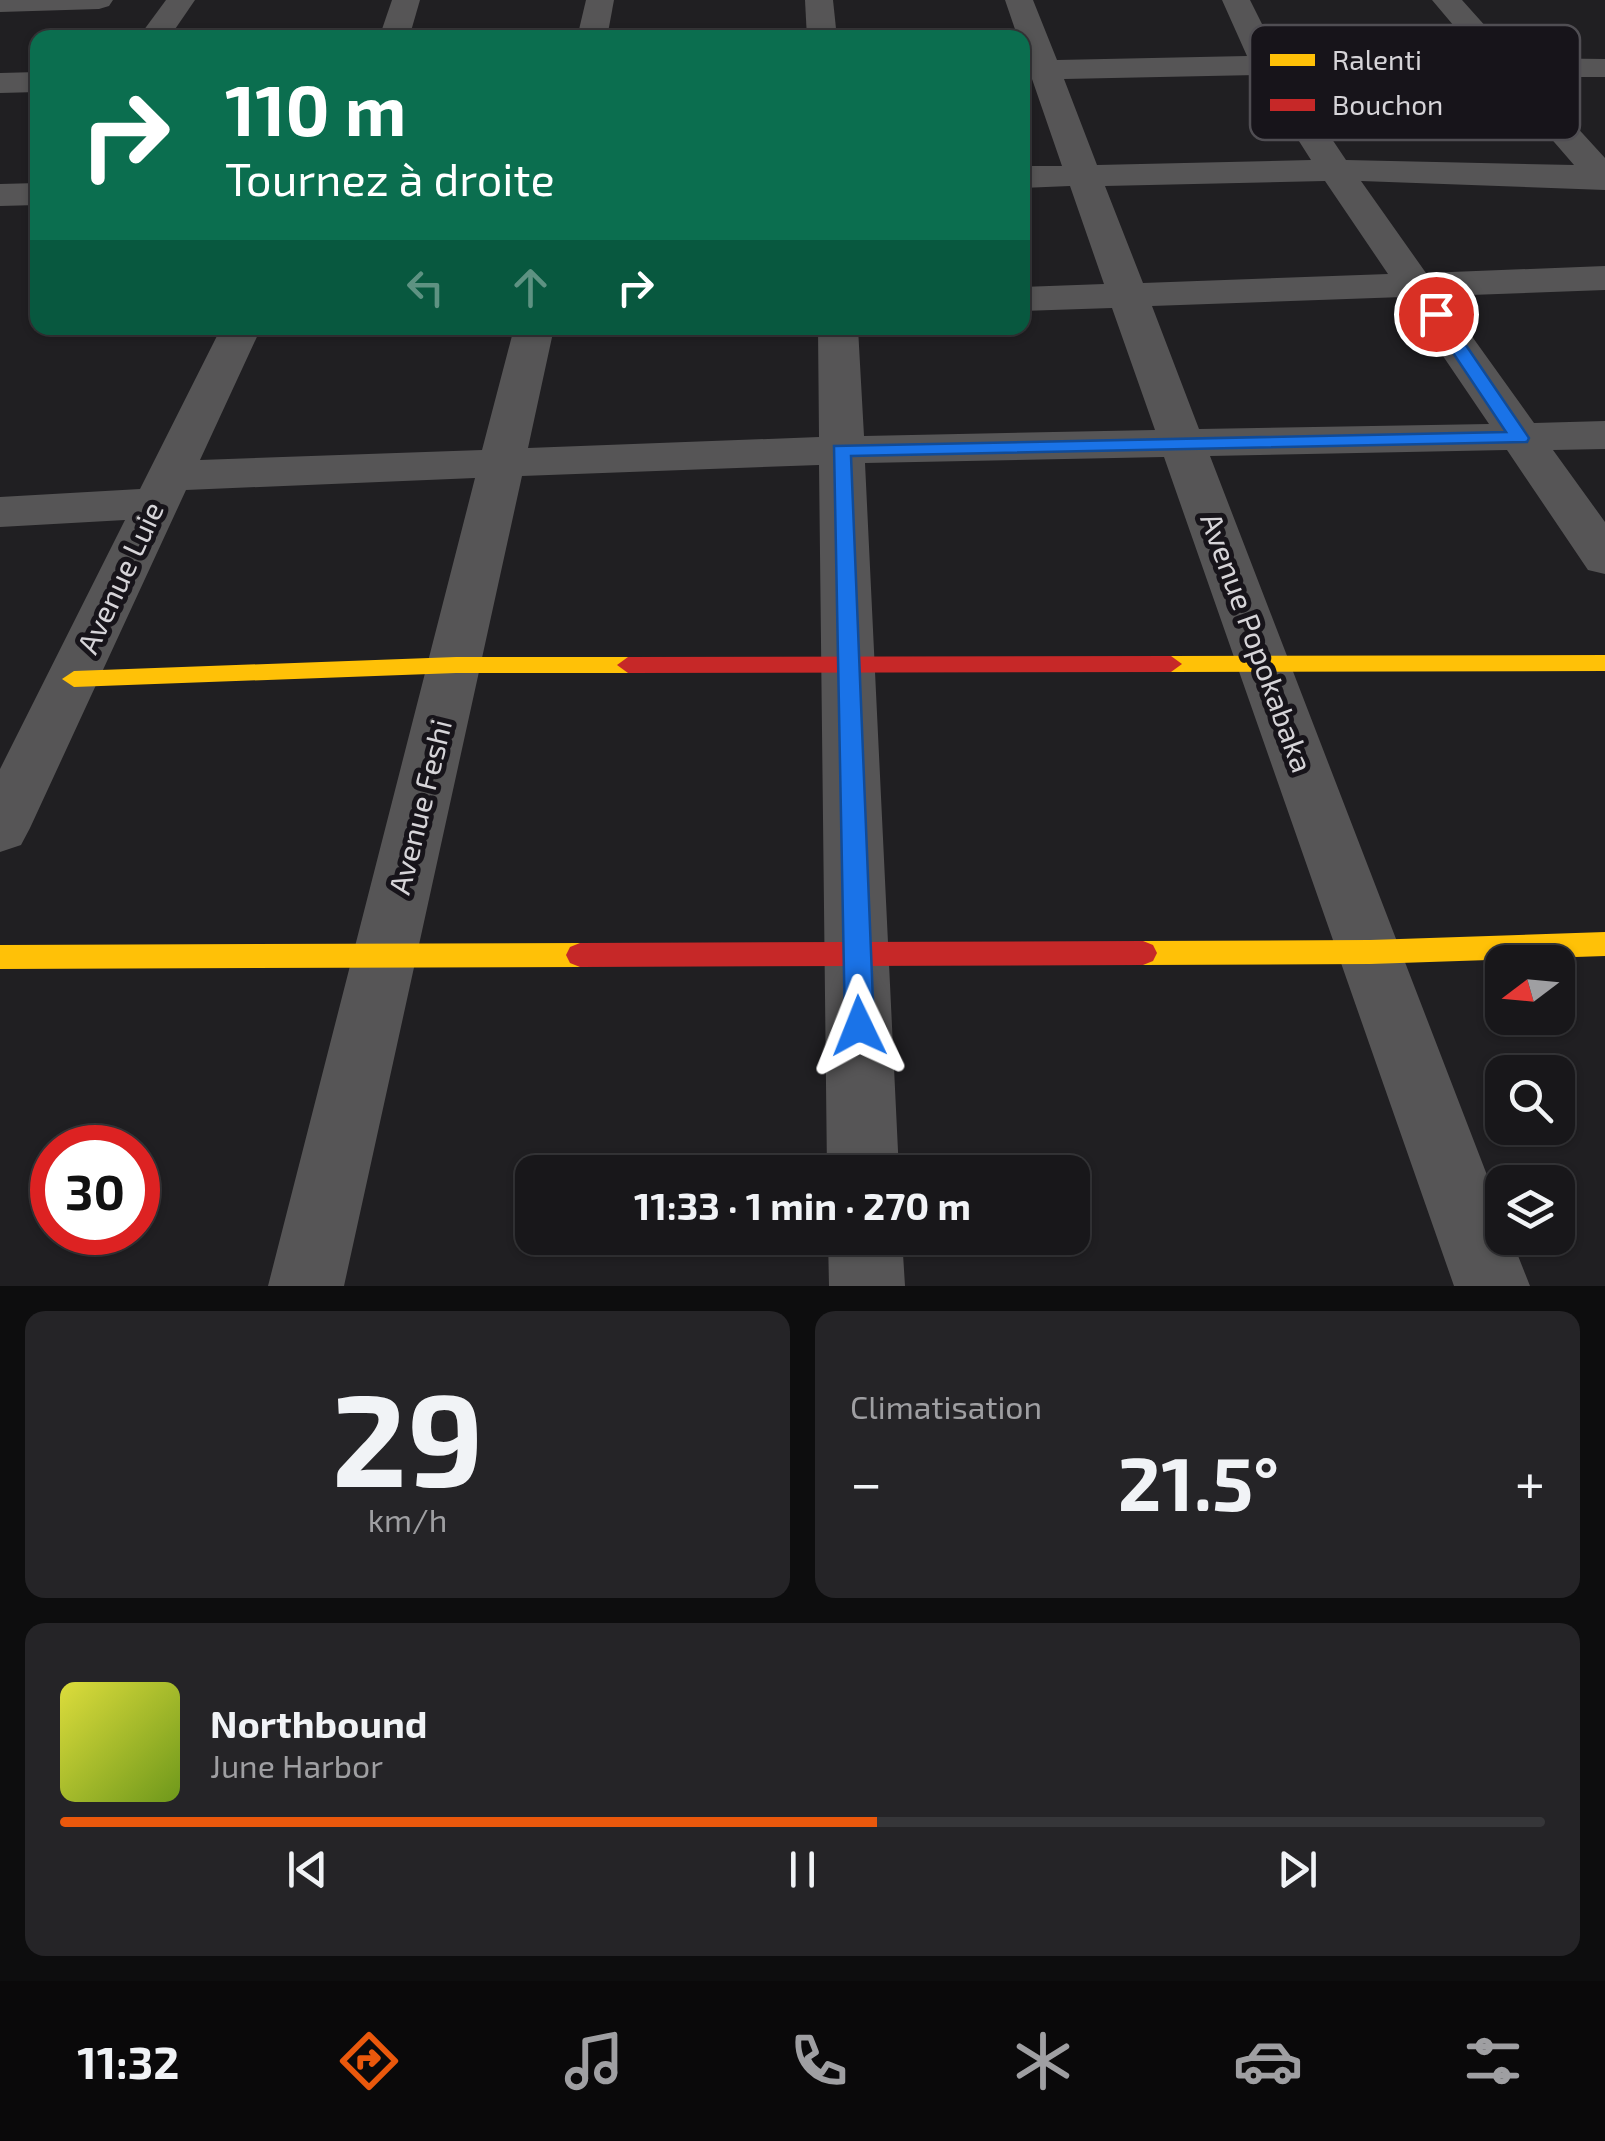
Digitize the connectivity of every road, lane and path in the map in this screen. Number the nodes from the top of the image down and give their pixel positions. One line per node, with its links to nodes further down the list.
1 (99, 0): 9 (street)
2 (180, 0): 12 (street)
3 (406, 0): 13 (street)
4 (600, 0): 14 (street)
5 (819, 0): 15 (street)
6 (1019, 0): 16 (street, Avenue Popokabaka)
7 (1236, 0): 11 (street)
8 (1446, 0): 10 (street)
9 (0, 3)
10 (1468, 25)
11 (1250, 29)
12 (159, 30)
13 (397, 30)
14 (594, 30)
15 (821, 30)
16 (1025, 30)
17 (1250, 65): 18 (street)
18 (1034, 70): 24 (street, Avenue Popokabaka)
19 (30, 82): 20 (street)
20 (0, 83)
21 (1316, 140): 23 (street)
22 (1571, 140): 26 (street)
23 (1335, 170): 24 (street); 26 (street); 30 (street)
24 (1080, 176): 25 (street); 31 (street, Avenue Popokabaka)
25 (1030, 177)
26 (1604, 177)
27 (30, 194): 28 (street)
28 (0, 195)
29 (1605, 278): 30 (street)
30 (1415, 283): 31 (street); 37 (street)
31 (1129, 295): 32 (street); 38 (street, Avenue Popokabaka)
32 (1030, 299)
33 (237, 335): 41 (street, Avenue Luie)
34 (532, 335): 40 (street, Avenue Feshi)
35 (838, 335): 39 (street)
36 (1605, 435): 37 (street)
37 (1520, 438): 38 (street); 43 (street)
38 (1184, 446): 39 (street); 44 (street, Avenue Popokabaka)
39 (841, 450): 40 (street); 47 (street)
40 (502, 462): 41 (street); 46 (street, Avenue Feshi)
41 (162, 489): 42 (street); 48 (street, Avenue Luie)
42 (0, 512)
43 (1605, 558)
44 (1263, 661): 45 (street); 47 (street); 52 (street, Avenue Popokabaka)
45 (1605, 663)
46 (456, 665): 47 (street); 48 (street); 53 (street, Avenue Feshi)
47 (848, 665): 51 (street)
48 (74, 679): 49 (street, Avenue Luie)
49 (0, 828)
50 (1605, 944): 52 (street)
51 (857, 952): 52 (street); 53 (street); 55 (street)
52 (1370, 952): 59 (street, Avenue Popokabaka)
53 (386, 953): 54 (street); 57 (street, Avenue Feshi)
54 (0, 957)
55 (863, 1155)
56 (866, 1255): 58 (street)
57 (306, 1286)
58 (867, 1286)
59 (1492, 1286)

